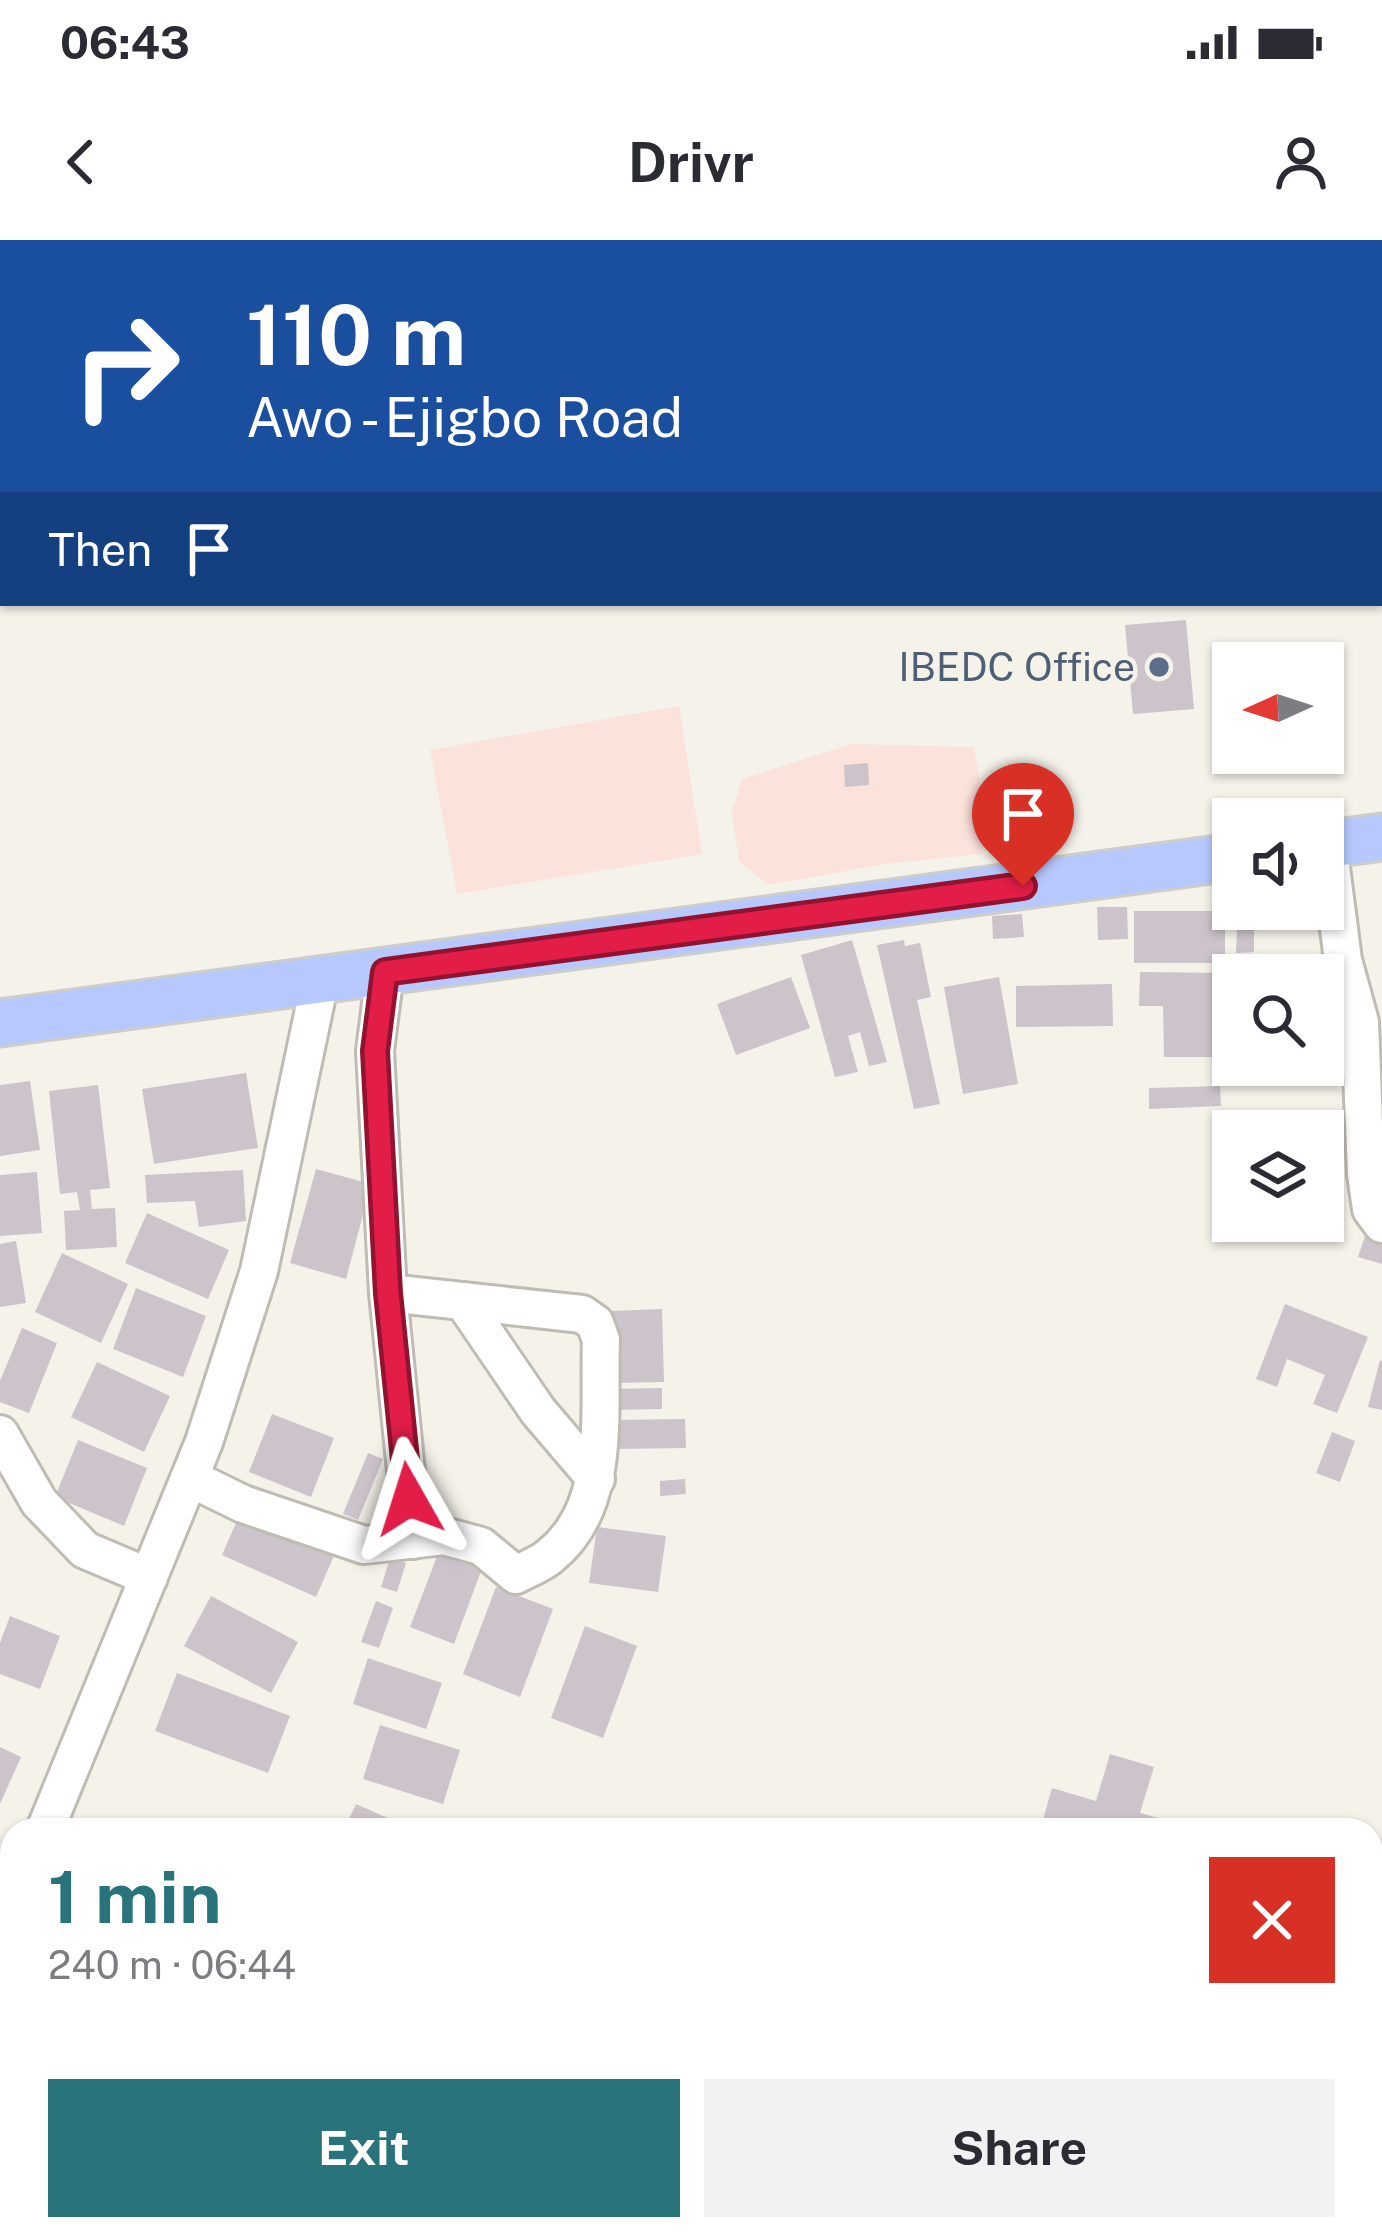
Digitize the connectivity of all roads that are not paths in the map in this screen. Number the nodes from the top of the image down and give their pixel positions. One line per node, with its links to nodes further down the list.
1 (1382, 837): 2 (main road)
2 (1344, 842)
3 (1212, 860): 5 (main road)
4 (1338, 930): 8 (street)
5 (385, 972): 6 (main road); 10 (street)
6 (320, 981): 7 (main road); 13 (street)
7 (0, 1023)
8 (1371, 1034): 9 (street)
9 (1382, 1224)
10 (388, 1293): 11 (street); 15 (street)
11 (463, 1301): 14 (street); 14 (street)
12 (0, 1434): 16 (street)
13 (190, 1478): 15 (street); 16 (street)
14 (596, 1479): 15 (street)
15 (413, 1540)
16 (149, 1577): 17 (street)
17 (50, 1818)

